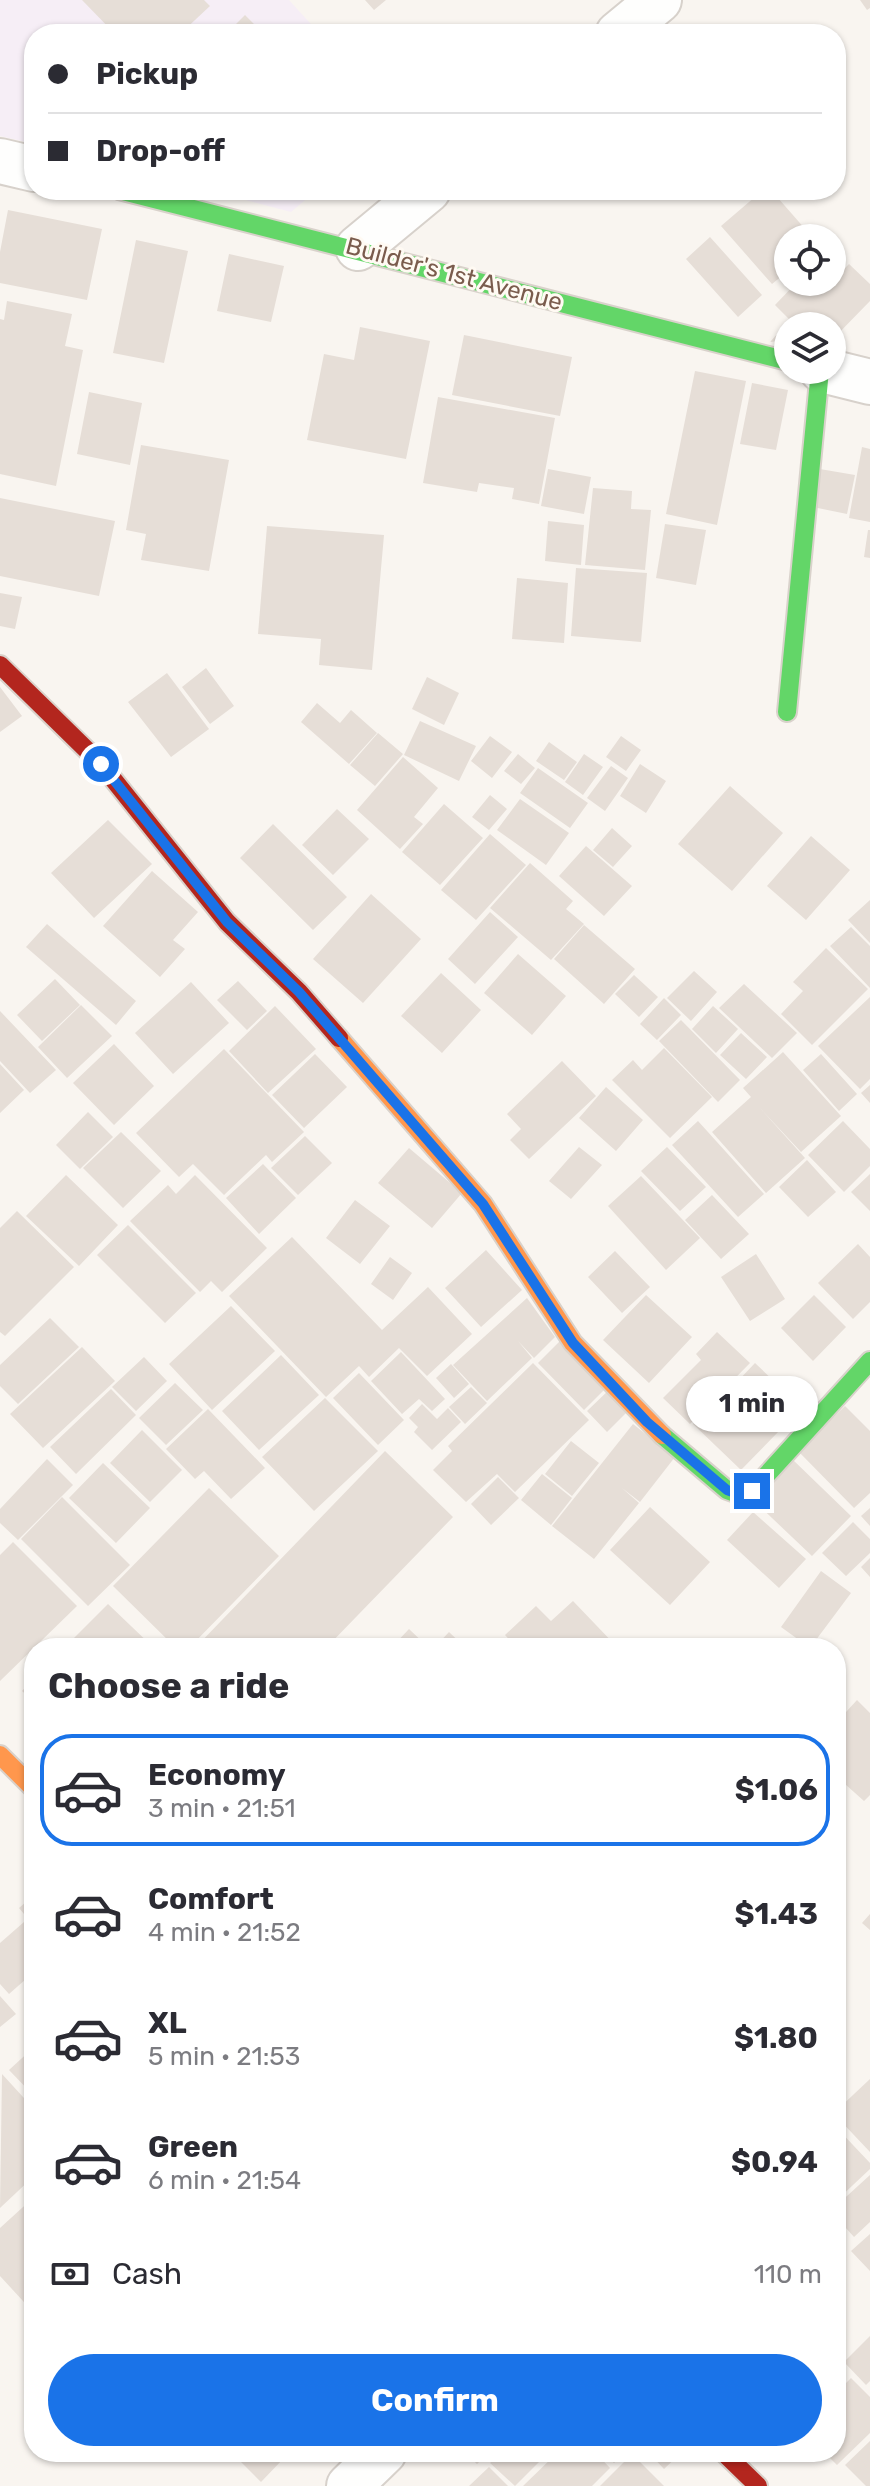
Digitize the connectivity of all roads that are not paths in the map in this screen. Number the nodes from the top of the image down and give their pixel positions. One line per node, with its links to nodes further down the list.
1 (659, 0): 2 (street)
2 (630, 24)
3 (0, 161): 4 (street)
4 (24, 167)
5 (160, 200): 7 (street, Builder's 1st Avenue)
6 (416, 200): 7 (street)
7 (358, 248): 8 (street, Builder's 1st Avenue)
8 (774, 357)
9 (846, 376): 10 (street)
10 (870, 382)
11 (820, 384): 13 (street)
12 (0, 665): 14 (street)
13 (787, 712)
14 (870, 1361)
15 (0, 1755): 16 (street)
16 (24, 1779)
17 (374, 2462): 19 (street)
18 (733, 2462): 20 (street)
19 (349, 2486)
20 (758, 2486)

